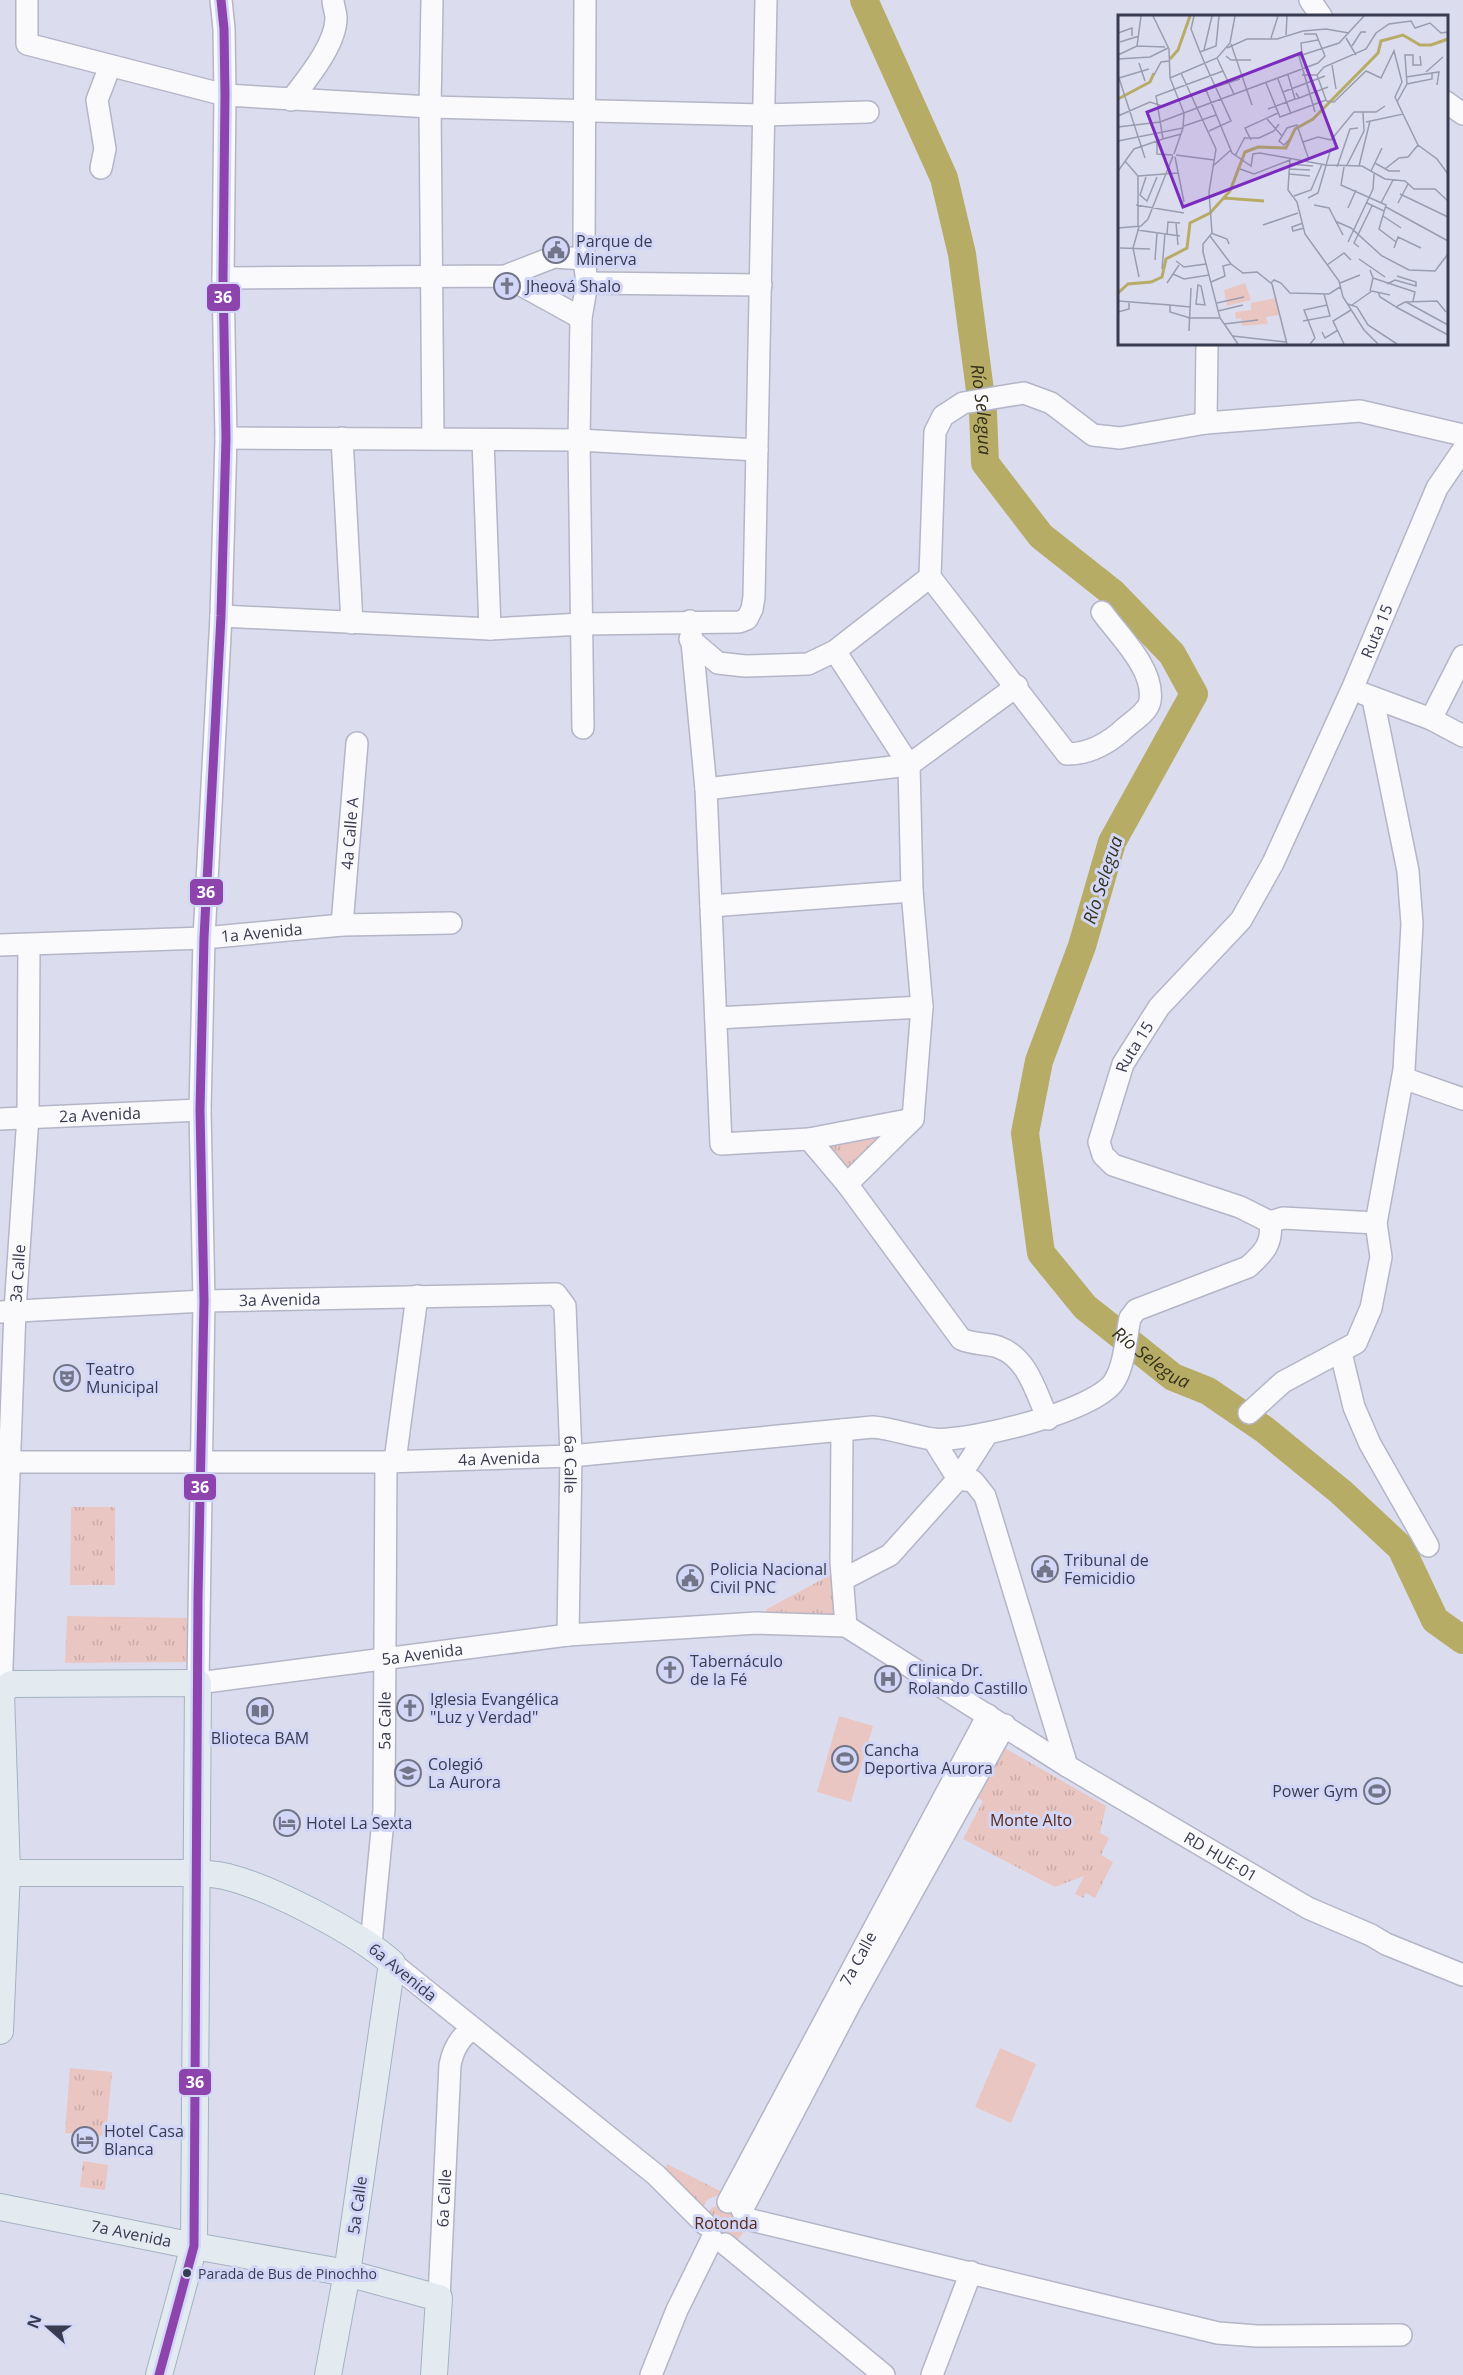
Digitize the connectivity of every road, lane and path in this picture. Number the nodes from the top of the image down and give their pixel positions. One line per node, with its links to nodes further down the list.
1 (27, 0): 9 (street)
2 (221, 0): 10 (street)
3 (333, 0): 11 (street)
4 (432, 0): 13 (street)
5 (585, 0): 14 (street)
6 (766, 0): 17 (street)
7 (1310, 0): 8 (street)
8 (1321, 15)
9 (110, 66): 10 (street); 18 (street)
10 (225, 96): 11 (street); 21 (street)
11 (291, 100): 13 (street)
12 (1448, 103): 16 (street)
13 (430, 107): 14 (street); 22 (street)
14 (586, 109): 17 (street); 19 (street)
15 (868, 112): 17 (street)
16 (1463, 114)
17 (763, 115): 24 (street)
18 (101, 168)
19 (584, 259): 20 (street); 23 (street)
20 (505, 276): 22 (street); 25 (street)
21 (223, 278): 22 (street); 29 (street)
22 (431, 279): 31 (street)
23 (587, 283): 24 (street); 25 (street)
24 (761, 285): 34 (street)
25 (581, 318): 33 (street)
26 (1207, 345): 27 (street)
27 (1206, 423): 28 (street); 36 (street)
28 (1463, 435)
29 (226, 438): 30 (street); 38 (street)
30 (342, 438): 31 (street); 39 (street)
31 (433, 438): 32 (street)
32 (483, 440): 33 (street); 41 (street)
33 (579, 440): 34 (street); 40 (street)
34 (757, 450): 42 (street)
35 (1463, 450): 46 (street, Ruta 15)
36 (930, 577): 43 (street); 45 (street)
37 (1102, 612): 45 (street)
38 (221, 616): 39 (street); 58 (street)
39 (352, 623): 41 (street)
40 (582, 624): 41 (street); 42 (street); 49 (street)
41 (490, 629)
42 (690, 630): 43 (street); 53 (street)
43 (834, 651): 52 (street)
44 (1463, 656): 48 (street)
45 (1017, 686): 52 (street)
46 (1353, 687): 47 (street); 71 (street, Ruta 15)
47 (1373, 699): 48 (street); 63 (street)
48 (1431, 719): 50 (street)
49 (583, 728)
50 (1463, 736)
51 (357, 743): 57 (street, 4a Calle A)
52 (909, 765): 53 (street); 54 (street)
53 (706, 789): 55 (street)
54 (912, 891): 55 (street); 61 (street)
55 (711, 906): 62 (street)
56 (451, 923): 57 (street, 1a Avenida)
57 (342, 925): 58 (street, 1a Avenida)
58 (204, 938): 60 (street, 1a Avenida); 65 (street)
59 (0, 945): 60 (street, 1a Avenida)
60 (29, 946): 66 (street, 3a Calle)
61 (922, 1007): 62 (street); 68 (street)
62 (716, 1018): 69 (street)
63 (1403, 1078): 64 (street); 72 (street)
64 (1463, 1099)
65 (200, 1110): 66 (street, 2a Avenida); 75 (street)
66 (28, 1116): 67 (street, 2a Avenida); 76 (street, 3a Calle)
67 (0, 1119)
68 (913, 1119): 69 (street); 70 (street)
69 (809, 1139): 70 (street)
70 (847, 1184): 79 (street)
71 (1270, 1222): 72 (street); 79 (street)
72 (1376, 1223): 77 (street)
73 (417, 1296): 74 (street, 3a Avenida); 75 (street, 3a Avenida); 84 (street, 5a Calle)
74 (560, 1296): 83 (street, 6a Calle)
75 (204, 1301): 76 (street, 3a Avenida); 86 (street)
76 (8, 1311): 85 (street, 3a Calle)
77 (1341, 1353): 78 (street); 88 (street)
78 (1249, 1413)
79 (1048, 1419): 81 (street)
80 (842, 1430): 82 (street, 4a Avenida); 83 (street, 4a Avenida); 89 (street)
81 (987, 1434): 82 (street, 4a Avenida); 87 (street)
82 (933, 1439): 87 (street)
83 (572, 1456): 84 (street, 4a Avenida); 91 (street, 6a Calle)
84 (390, 1461): 86 (street, 4a Avenida); 92 (street, 5a Calle)
85 (9, 1462): 86 (street, 4a Avenida); 94 (street, 3a Calle)
86 (202, 1462): 93 (street)
87 (958, 1479): 89 (street); 96 (street)
88 (1428, 1546)
89 (844, 1579): 90 (street)
90 (846, 1626): 91 (street, 5a Avenida); 95 (street)
91 (568, 1635): 92 (street, 5a Avenida)
92 (385, 1659): 93 (street, 5a Avenida); 99 (street, 5a Calle)
93 (198, 1683): 94 (main road, 5a Avenida); 98 (main road)
94 (1, 1693): 97 (main road, 3a Calle)
95 (997, 1720): 96 (street, RD HUE-01); 105 (street, 7a Calle)
96 (1067, 1766): 101 (street, RD HUE-01)
97 (4, 1872): 98 (main road, 6a Avenida); 102 (main road, 3a Calle)
98 (196, 1873): 99 (main road, 6a Avenida); 107 (main road)
99 (371, 1944): 100 (main road, 6a Avenida)
100 (391, 1971): 103 (street, 6a Avenida); 109 (main road, 5a Calle)
101 (1463, 1975)
102 (0, 2031)
103 (468, 2032): 106 (street, 6a Avenida); 110 (street, 6a Calle)
104 (0, 2207): 107 (main road, 7a Avenida)
105 (739, 2210): 106 (street); 106 (street, 7a Calle); 108 (street)
106 (714, 2235): 115 (street); 116 (street, 6a Avenida)
107 (194, 2246): 109 (main road, 7a Avenida); 112 (main road)
108 (971, 2272): 111 (street); 117 (street)
109 (347, 2273): 110 (main road, 7a Avenida); 113 (main road, 5a Calle)
110 (439, 2298): 114 (main road, 6a Calle)
111 (1401, 2335)
112 (159, 2375)
113 (328, 2375)
114 (434, 2375)
115 (651, 2375)
116 (884, 2375)
117 (932, 2375)

